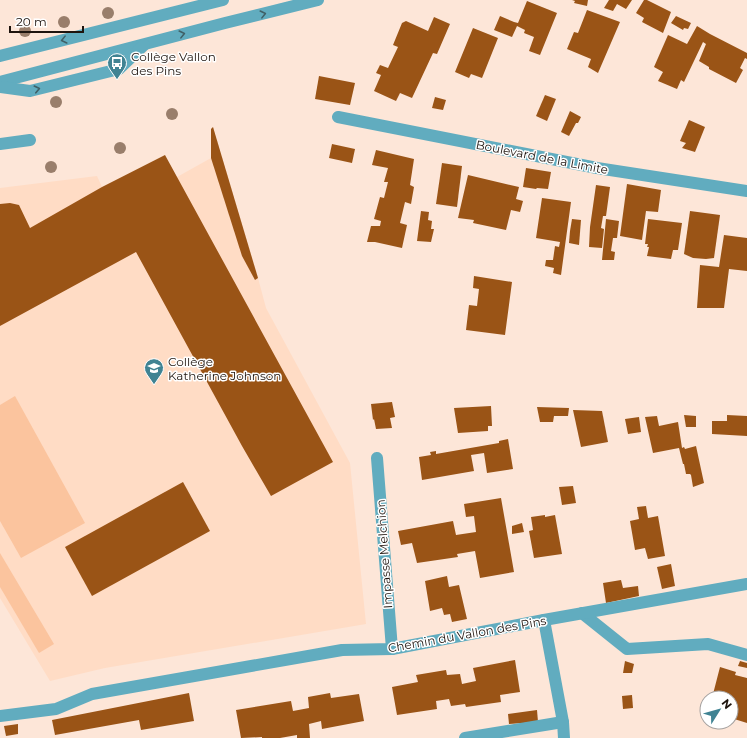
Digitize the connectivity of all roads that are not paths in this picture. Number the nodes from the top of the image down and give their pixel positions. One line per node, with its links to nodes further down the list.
1 (223, 0): 4 (street, one-way to 4)
2 (318, 0): 3 (street, one-way to 2)
3 (144, 44): 5 (street); 6 (street, one-way to 3)
4 (0, 56)
5 (0, 82)
6 (0, 87)
7 (338, 117): 10 (street, Boulevard de la Limite)
8 (30, 140): 9 (street)
9 (0, 144)
10 (747, 191)
11 (377, 458): 15 (street, Impasse Melchion)
12 (747, 584): 13 (street, Chemin du Vallon des Pins)
13 (582, 614): 14 (street, Chemin du Vallon des Pins); 16 (street)
14 (544, 620): 15 (street, Chemin du Vallon des Pins); 18 (street)
15 (392, 649): 17 (street, Chemin du Vallon des Pins)
16 (747, 655)
17 (0, 716)
18 (563, 722): 19 (street); 20 (street)
19 (465, 738)
20 (564, 738)

